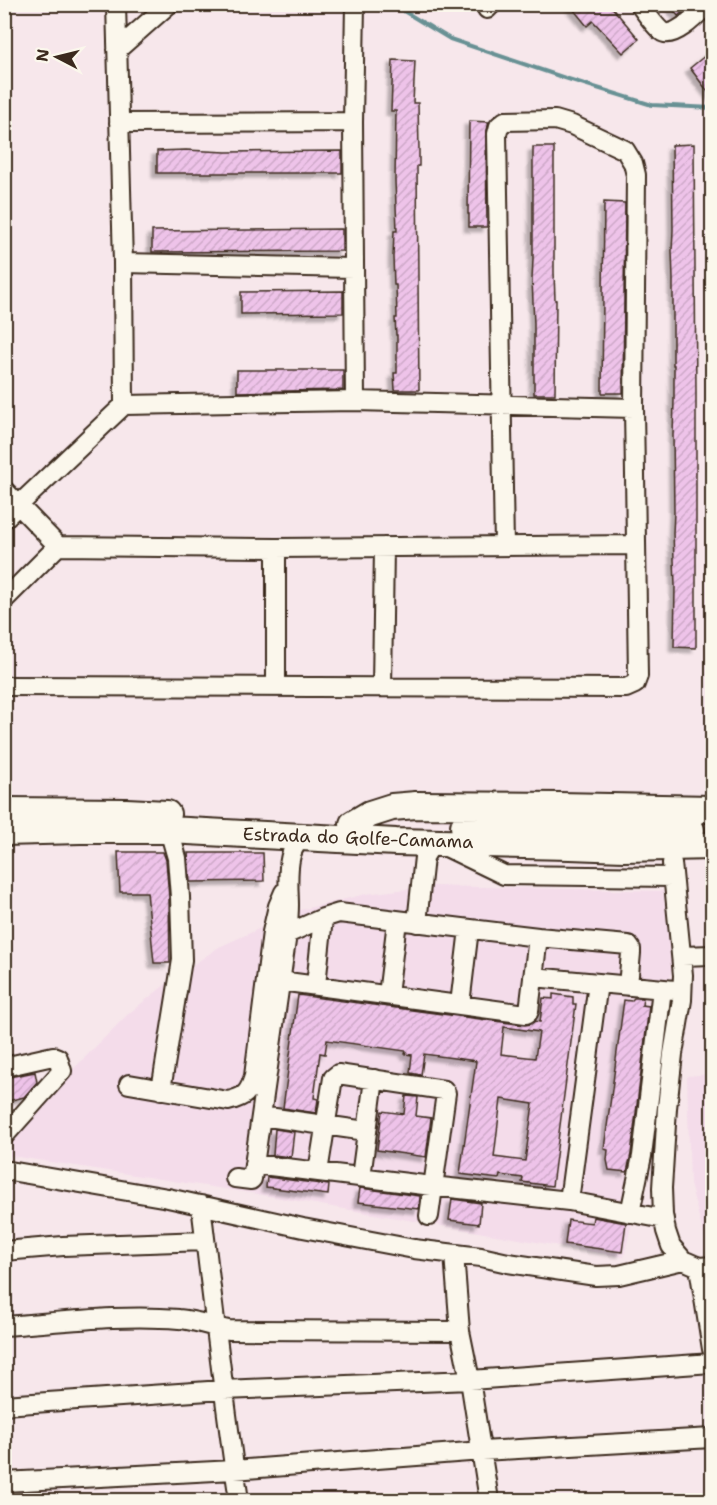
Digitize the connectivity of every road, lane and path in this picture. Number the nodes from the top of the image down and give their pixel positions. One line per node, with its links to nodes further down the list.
1 (117, 4): 6 (street)
2 (355, 4): 7 (street)
3 (639, 4): 4 (street)
4 (708, 4)
5 (160, 7): 6 (street)
6 (117, 50): 8 (street)
7 (353, 122): 8 (street); 10 (street)
8 (119, 123): 9 (street)
9 (123, 263): 10 (street); 13 (street)
10 (353, 268): 11 (street)
11 (356, 401): 12 (street); 13 (street)
12 (502, 404): 14 (street); 14 (street); 19 (street)
13 (124, 405): 16 (street)
14 (634, 408): 20 (street)
15 (4, 490): 16 (street)
16 (18, 505): 17 (street); 18 (street)
17 (4, 519)
18 (58, 546): 22 (street); 23 (street)
19 (504, 546): 20 (street); 21 (street)
20 (636, 546): 26 (street)
21 (384, 547): 22 (street); 26 (street)
22 (276, 548): 25 (street)
23 (4, 600)
24 (4, 686): 25 (street)
25 (276, 687): 26 (street)
26 (382, 687)
27 (712, 809): 29 (highway)
28 (4, 811): 29 (highway, Estrada do Golfe-Camama)
29 (353, 824): 30 (highway, Estrada do Golfe-Camama)
30 (712, 829)
31 (169, 830): 32 (highway, Estrada do Golfe-Camama); 33 (highway, Estrada do Golfe-Camama); 64 (street)
32 (4, 832)
33 (268, 834): 34 (highway, Estrada do Golfe-Camama); 39 (street)
34 (315, 837): 35 (highway, Estrada do Golfe-Camama); 39 (street)
35 (396, 842): 36 (highway, Estrada do Golfe-Camama); 41 (street)
36 (438, 843): 38 (highway, Estrada do Golfe-Camama); 41 (street); 42 (street)
37 (712, 846): 38 (highway, Estrada do Golfe-Camama)
38 (624, 848): 42 (highway)
39 (290, 861): 43 (street)
40 (712, 862): 42 (highway)
41 (423, 864): 46 (street)
42 (673, 870): 51 (street)
43 (288, 882): 48 (street); 64 (street)
44 (323, 918): 45 (street); 48 (street); 55 (street)
45 (397, 921): 46 (street); 59 (street)
46 (417, 923): 47 (street)
47 (469, 929): 49 (street); 60 (street)
48 (287, 934): 53 (street)
49 (538, 937): 52 (street); 56 (street)
50 (712, 955): 51 (street)
51 (681, 956): 58 (street)
52 (533, 977): 54 (street); 60 (street)
53 (280, 981): 55 (street); 65 (street)
54 (598, 983): 56 (street); 75 (street)
55 (315, 985): 59 (street)
56 (628, 986): 57 (street)
57 (662, 988): 58 (street); 77 (street)
58 (682, 990): 79 (street)
59 (388, 995): 60 (street)
60 (460, 1004)
61 (4, 1067): 68 (street)
62 (374, 1079): 66 (street); 67 (street); 74 (street)
63 (129, 1084): 64 (street)
64 (161, 1090)
65 (261, 1116): 66 (street); 69 (street)
66 (326, 1125): 67 (street); 71 (street)
67 (366, 1131): 72 (street)
68 (4, 1136)
69 (254, 1164): 71 (street); 73 (street)
70 (4, 1170): 76 (street)
71 (318, 1172): 72 (street)
72 (361, 1177): 74 (street)
73 (235, 1178)
74 (432, 1186): 75 (street); 78 (street)
75 (569, 1201): 77 (street)
76 (201, 1204): 80 (street); 82 (street)
77 (630, 1213): 79 (street)
78 (429, 1216)
79 (664, 1219): 83 (street)
80 (205, 1240): 81 (street); 85 (street)
81 (4, 1251)
82 (454, 1254): 83 (street); 86 (street)
83 (698, 1264): 87 (street)
84 (4, 1326): 85 (street)
85 (217, 1328): 86 (street); 90 (street)
86 (460, 1331): 89 (street)
87 (712, 1349)
88 (712, 1363): 89 (street)
89 (470, 1380): 90 (street); 93 (street)
90 (223, 1390): 91 (street); 94 (street)
91 (4, 1405)
92 (712, 1438): 93 (street)
93 (482, 1451): 94 (street); 97 (street)
94 (234, 1470): 95 (street); 96 (street)
95 (4, 1482)
96 (239, 1500)
97 (489, 1500)

